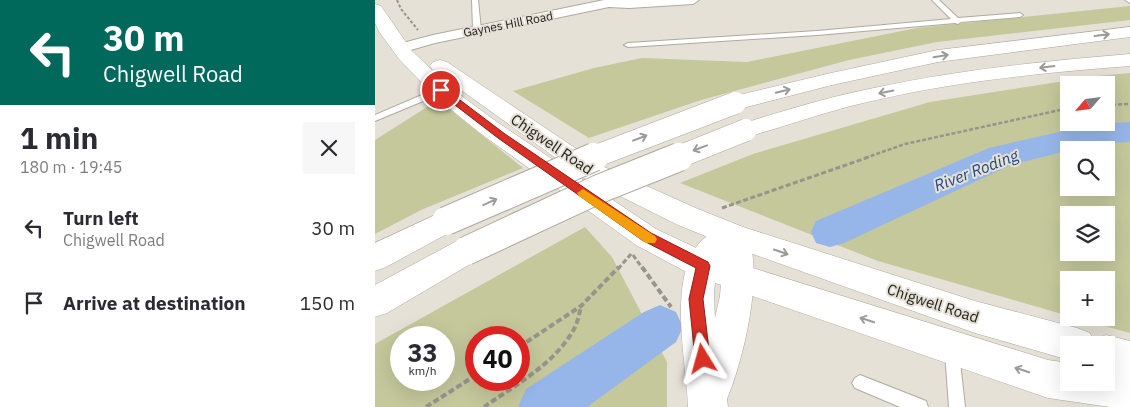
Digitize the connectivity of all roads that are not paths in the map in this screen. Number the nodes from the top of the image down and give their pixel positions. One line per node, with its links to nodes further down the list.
1 (475, 0): 8 (lane)
2 (693, 0): 4 (street, Gaynes Hill Road)
3 (935, 0): 7 (lane)
4 (613, 2): 8 (street, Gaynes Hill Road)
5 (1020, 15): 7 (lane)
6 (379, 18): 10 (main road, Chigwell Road)
7 (958, 22): 11 (lane)
8 (477, 30): 10 (street, Gaynes Hill Road)
9 (1130, 32): 17 (main road, one-way to 9, bridge)
10 (411, 42): 13 (main road, Chigwell Road); 14 (main road, Chigwell Road)
11 (628, 45)
12 (1130, 60): 20 (main road, one-way to 20, bridge)
13 (438, 65): 14 (lane); 16 (main road, Chigwell Road)
14 (441, 90): 15 (lane); 18 (main road, Chigwell Road)
15 (375, 118)
16 (735, 236): 18 (main road); 19 (main road); 21 (main road, Chigwell Road, one-way to 21)
17 (375, 258)
18 (703, 266): 19 (main road, Chigwell Road); 29 (main road)
19 (739, 278): 22 (main road, Chigwell Road, one-way to 19); 29 (main road)
20 (375, 302)
21 (1060, 340)
22 (951, 347): 25 (main road, Chigwell Road, one-way to 22); 31 (lane)
23 (1115, 355): 24 (main road)
24 (1130, 359)
25 (1060, 381)
26 (859, 383): 30 (lane)
27 (1115, 389): 28 (main road)
28 (1130, 391)
29 (709, 401)
30 (920, 407)
31 (957, 407)

